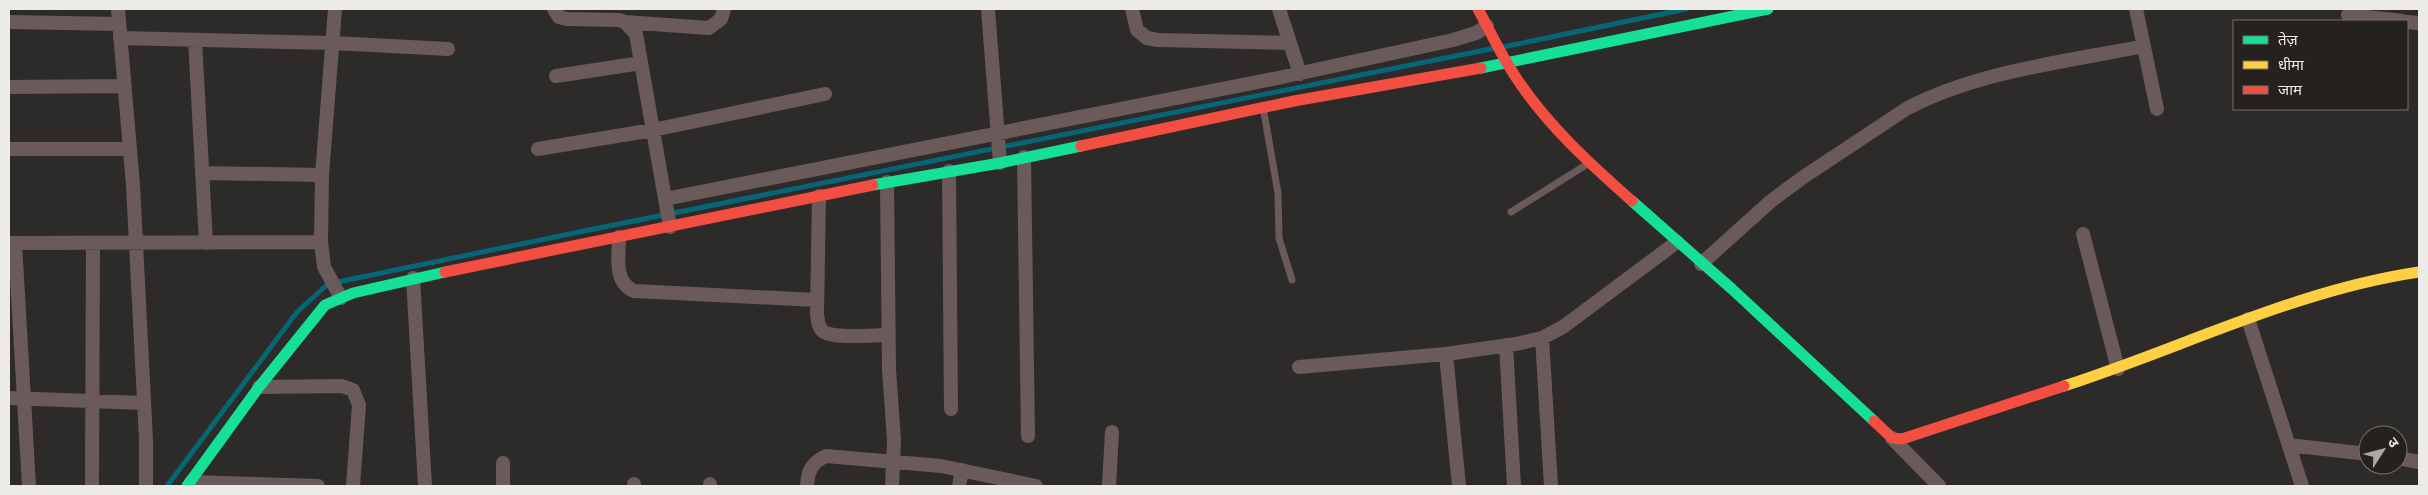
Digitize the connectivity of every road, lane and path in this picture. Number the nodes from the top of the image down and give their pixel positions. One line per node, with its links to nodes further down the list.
1 (118, 9): 16 (street)
2 (335, 9): 18 (street)
3 (554, 9): 14 (street)
4 (724, 9): 14 (street)
5 (988, 9): 32 (street)
6 (1132, 9): 19 (street)
7 (1279, 9): 19 (street)
8 (1478, 9): 15 (street)
9 (1768, 9): 23 (street)
10 (2136, 9): 20 (street)
11 (2348, 15): 12 (street)
12 (2394, 20)
13 (9, 22): 16 (street)
14 (625, 22): 22 (street)
15 (1489, 29): 23 (street); 24 (street)
16 (119, 31): 17 (street); 27 (street)
17 (195, 40): 18 (street); 39 (street)
18 (333, 43): 21 (street); 40 (street)
19 (1290, 43): 24 (street)
20 (2144, 46): 30 (street); 53 (street)
21 (448, 49)
22 (641, 63): 25 (street); 31 (street)
23 (1508, 63): 29 (street); 37 (street)
24 (1300, 74): 32 (street)
25 (556, 76)
26 (9, 86): 27 (street)
27 (125, 86): 34 (street)
28 (825, 94): 31 (street)
29 (1263, 107): 36 (street); 56 (lane)
30 (2157, 109)
31 (653, 130): 35 (street); 44 (street)
32 (999, 148): 36 (street); 38 (street); 44 (street)
33 (9, 149): 34 (street)
34 (130, 149): 51 (street)
35 (538, 149)
36 (1024, 157): 73 (street)
37 (1590, 163): 43 (lane); 48 (street)
38 (949, 171): 41 (street); 71 (street)
39 (202, 174): 40 (street); 52 (street)
40 (322, 175): 47 (street)
41 (887, 182): 42 (street); 60 (street)
42 (819, 196): 44 (street); 58 (street)
43 (1511, 212)
44 (667, 213): 46 (street)
45 (2083, 234): 65 (street)
46 (618, 237): 55 (street); 58 (street)
47 (322, 242): 52 (street); 57 (street)
48 (1677, 242): 53 (street); 61 (street)
49 (12, 243): 50 (street); 68 (street)
50 (93, 243): 51 (street); 69 (street)
51 (135, 243): 52 (street); 70 (street)
52 (206, 243)
53 (1701, 264): 74 (street)
54 (2419, 272): 59 (street)
55 (413, 278): 57 (street); 86 (street)
56 (1292, 280)
57 (339, 294): 66 (street)
58 (818, 300): 60 (street)
59 (2248, 319): 65 (street); 75 (street)
60 (888, 335): 77 (street)
61 (1542, 338): 62 (street); 95 (street)
62 (1506, 345): 63 (street); 94 (street)
63 (1446, 354): 64 (street); 93 (street)
64 (1299, 367)
65 (2118, 370): 74 (street)
66 (259, 387): 80 (street); 85 (street)
67 (9, 398): 68 (street)
68 (24, 399): 69 (street); 81 (street)
69 (92, 401): 70 (street); 82 (street)
70 (144, 403): 83 (street)
71 (951, 409)
72 (1112, 432): 92 (street)
73 (1028, 436)
74 (1892, 438): 96 (street)
75 (2289, 445): 76 (street); 97 (street)
76 (2358, 453)
77 (894, 460): 79 (street); 88 (street); 89 (street)
78 (503, 463): 87 (street)
79 (962, 470): 90 (street); 91 (street)
80 (189, 484): 84 (street)
81 (29, 486)
82 (92, 486)
83 (146, 486)
84 (318, 486)
85 (353, 486)
86 (425, 486)
87 (503, 486)
88 (807, 486)
89 (892, 486)
90 (959, 486)
91 (1036, 486)
92 (1109, 486)
93 (1459, 486)
94 (1514, 486)
95 (1551, 486)
96 (1939, 486)
97 (2302, 486)

